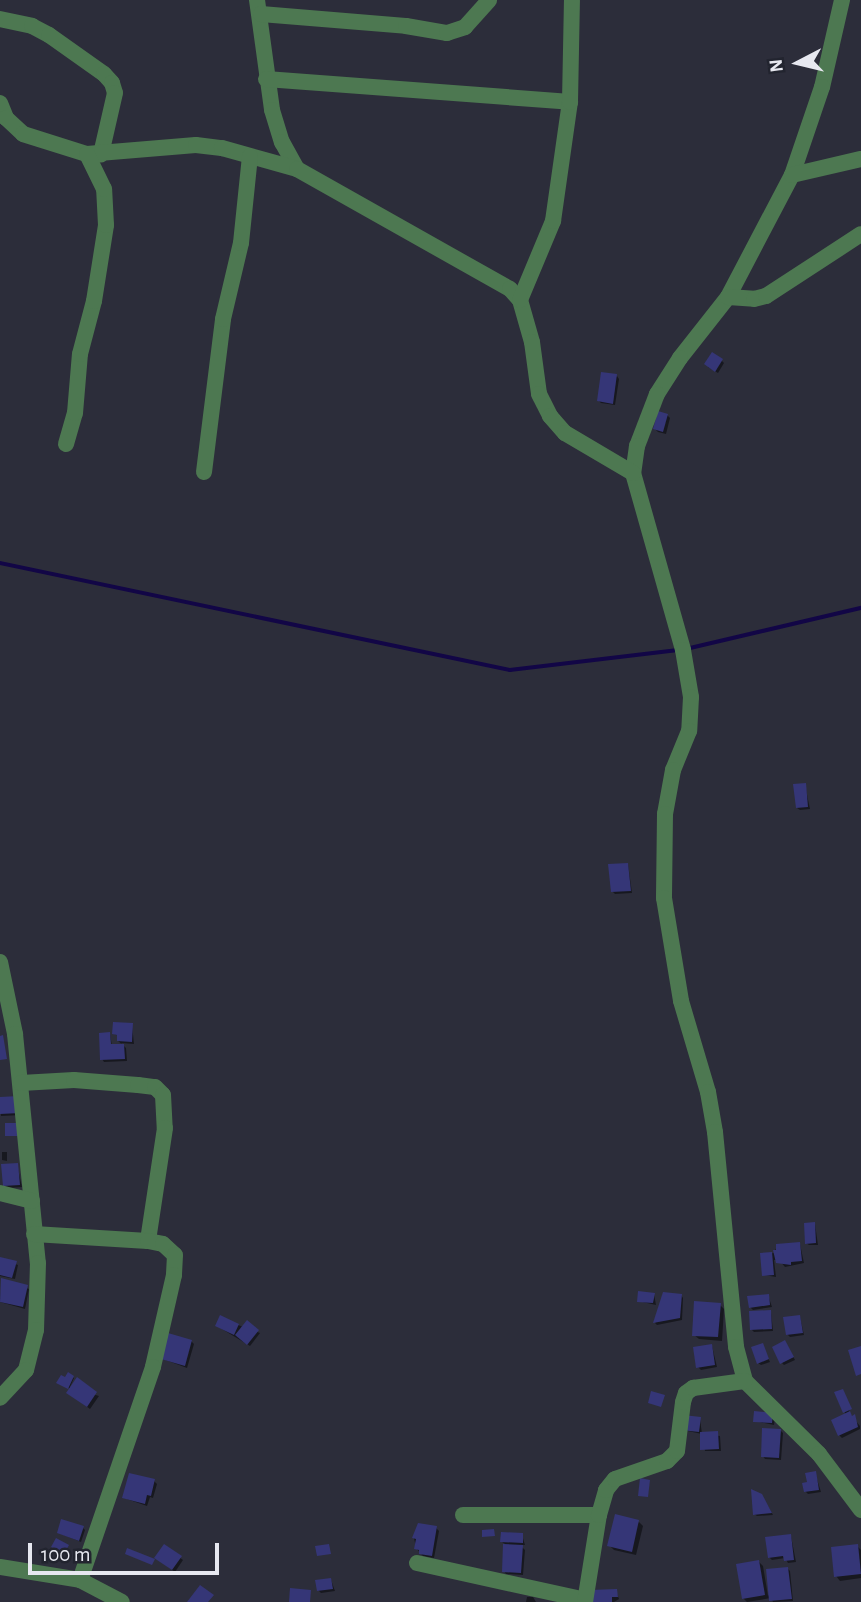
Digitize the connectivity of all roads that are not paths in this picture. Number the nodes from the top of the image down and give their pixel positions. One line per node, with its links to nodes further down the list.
1 (489, 0): 4 (street)
2 (572, 0): 7 (street)
3 (842, 0): 13 (street)
4 (259, 7): 6 (street)
5 (1, 20): 9 (street)
6 (266, 79): 7 (street); 12 (street)
7 (570, 102): 16 (street)
8 (0, 103): 9 (street)
9 (94, 154): 10 (street); 17 (street)
10 (250, 156): 12 (street); 18 (street)
11 (861, 159): 13 (street)
12 (298, 169): 16 (street)
13 (792, 175): 15 (street)
14 (861, 234): 15 (street)
15 (728, 297): 19 (street)
16 (520, 300): 19 (street)
17 (66, 444)
18 (204, 472)
19 (633, 473): 26 (street)
20 (0, 962): 21 (street)
21 (21, 1083): 23 (street); 25 (street)
22 (0, 1194): 23 (street)
23 (32, 1201): 24 (street)
24 (34, 1234): 25 (street); 27 (street)
25 (148, 1241): 33 (street)
26 (746, 1381): 28 (street); 30 (street)
27 (0, 1398)
28 (861, 1510)
29 (463, 1514): 30 (street)
30 (599, 1515): 34 (street)
31 (417, 1563): 34 (street)
32 (0, 1567): 33 (street)
33 (80, 1580): 35 (street)
34 (584, 1601)
35 (122, 1602)

